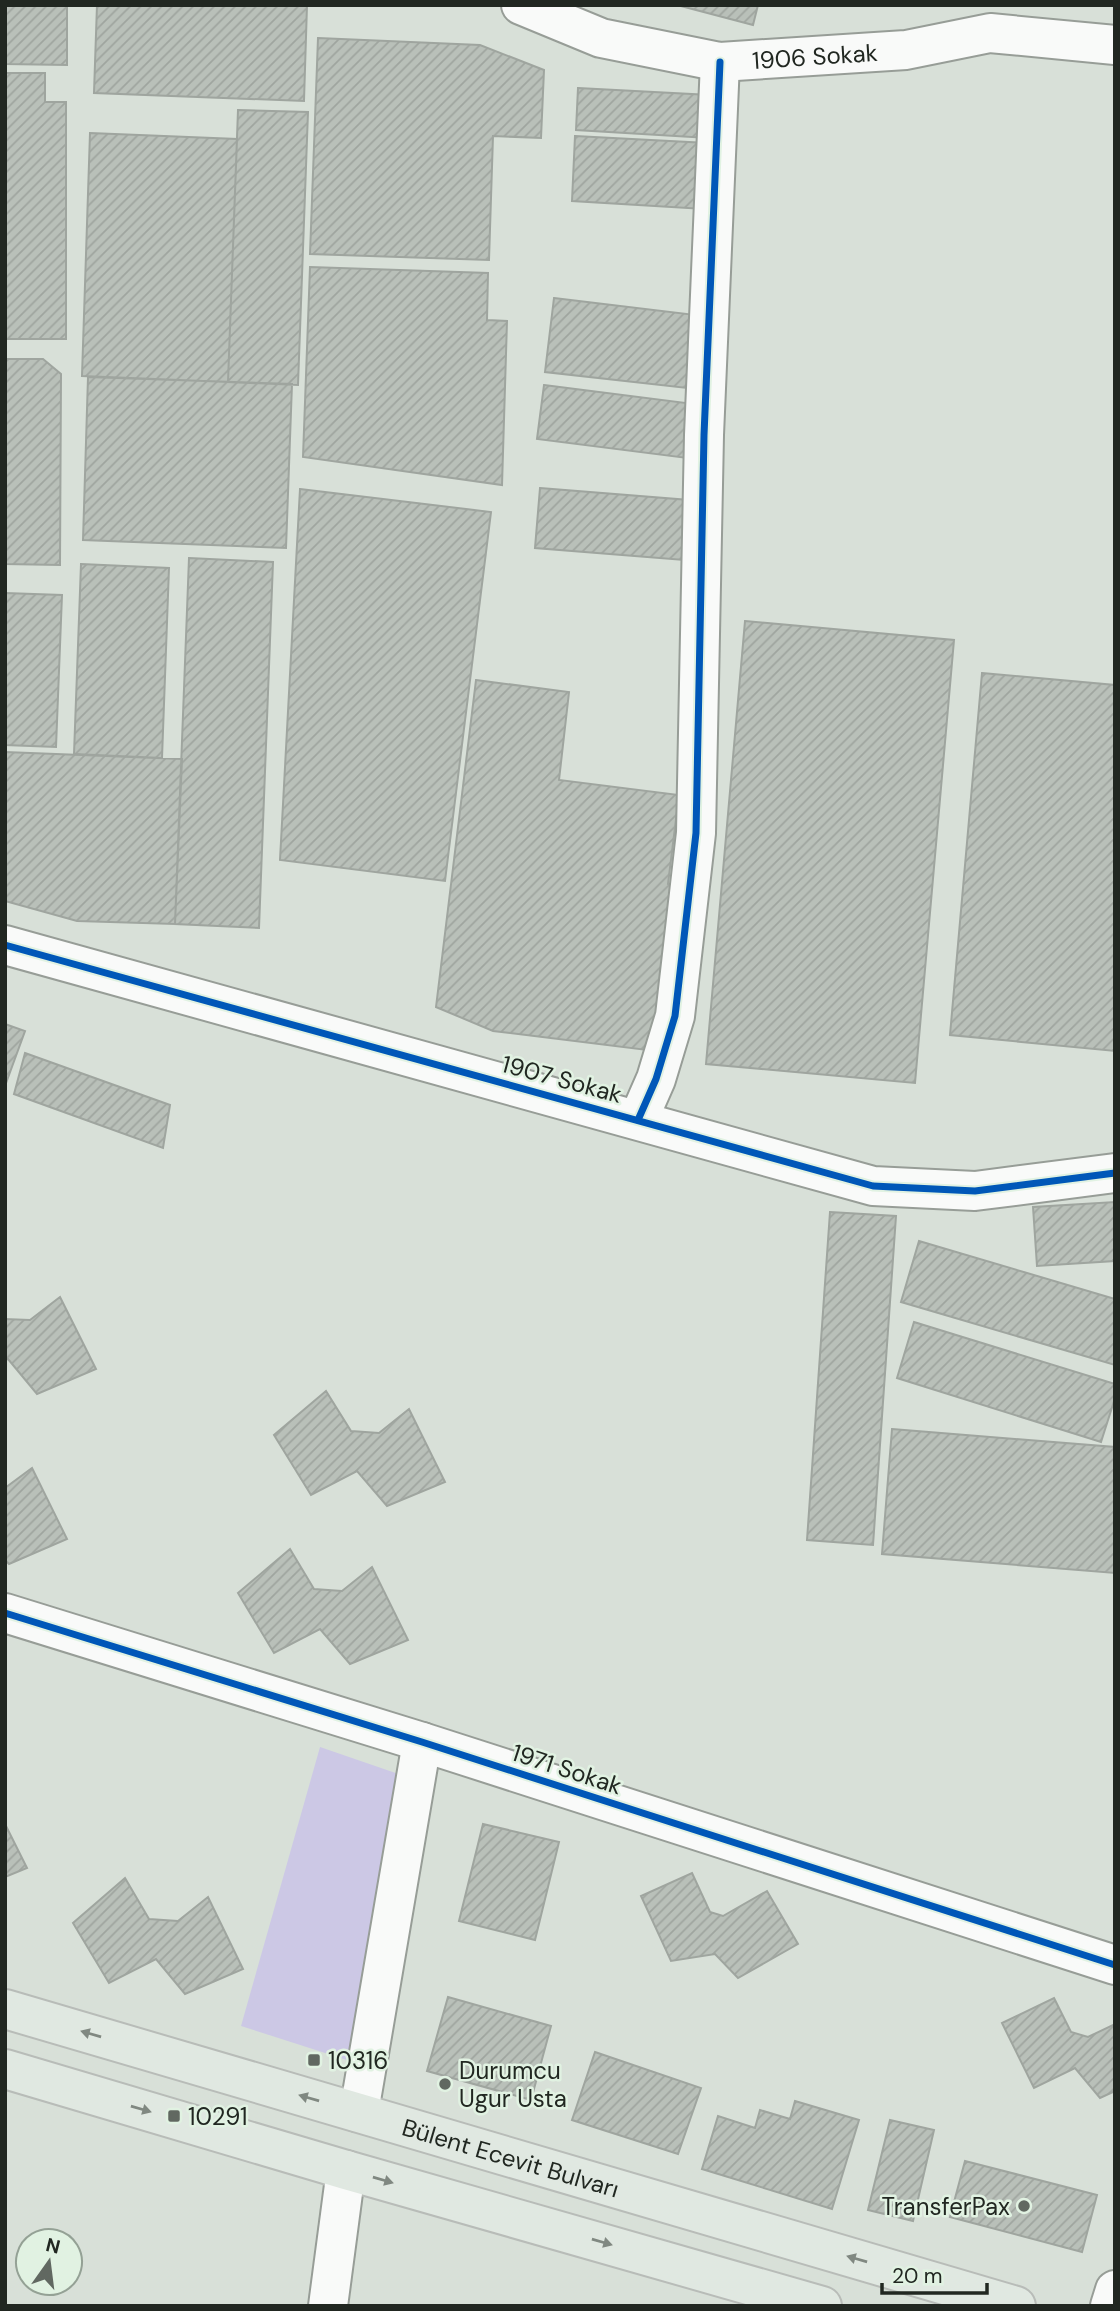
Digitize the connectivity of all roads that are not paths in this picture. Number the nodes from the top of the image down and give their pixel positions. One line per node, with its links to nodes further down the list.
1 (522, 5): 4 (street, 1906 Sokak)
2 (1003, 20): 3 (street, 1906 Sokak); 4 (street, 1906 Sokak)
3 (1115, 45)
4 (720, 62): 6 (street)
5 (5, 945): 6 (street, 1907 Sokak)
6 (638, 1120): 7 (street, 1907 Sokak)
7 (1115, 1174)
8 (5, 1613): 9 (street, 1971 Sokak)
9 (422, 1742): 10 (street, 1971 Sokak); 13 (street)
10 (1115, 1965)
11 (5, 2009): 13 (main road, Bülent Ecevit Bulvarı, one-way to 11)
12 (5, 2069): 14 (main road, one-way to 14)
13 (357, 2112): 18 (main road, Bülent Ecevit Bulvarı, one-way to 13)
14 (346, 2170): 16 (street); 17 (main road, one-way to 17)
15 (1115, 2290): 19 (street)
16 (328, 2306)
17 (822, 2306)
18 (1016, 2306)
19 (1110, 2306)

